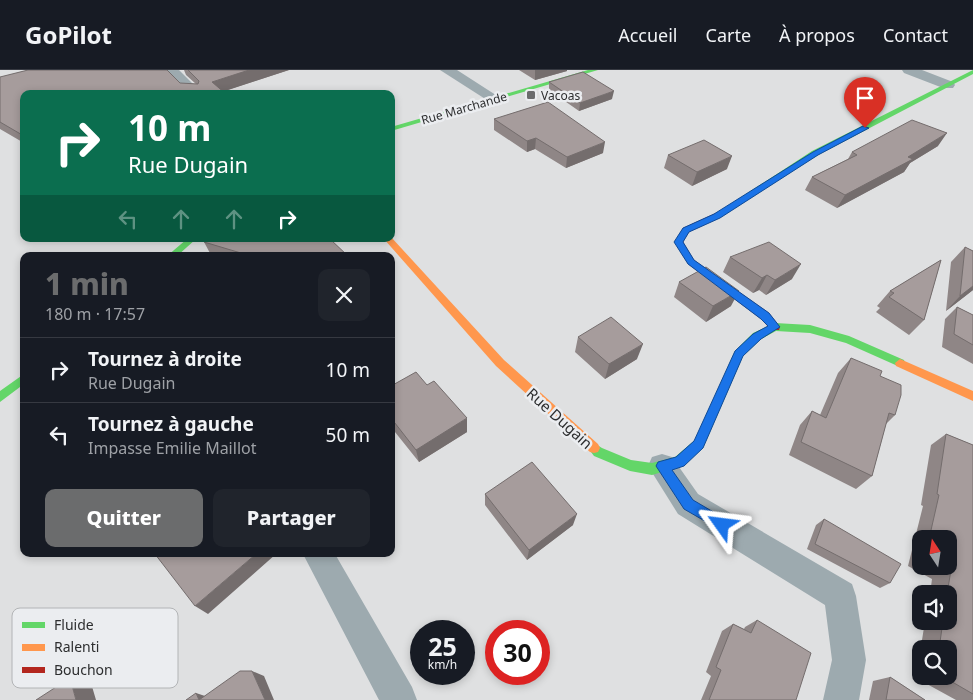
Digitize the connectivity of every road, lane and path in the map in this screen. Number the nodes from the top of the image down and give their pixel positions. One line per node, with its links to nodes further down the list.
1 (171, 70): 7 (street)
2 (447, 70): 8 (street)
3 (595, 70): 8 (street, Rue Marchande)
4 (909, 70): 6 (street)
5 (973, 72): 6 (street)
6 (948, 85): 13 (street)
7 (192, 90)
8 (495, 100): 9 (street, Rue Marchande)
9 (395, 128)
10 (188, 242): 12 (street)
11 (391, 242): 17 (street, Rue Dugain)
12 (176, 252)
13 (775, 327): 15 (street); 17 (street, Rue Dugain)
14 (20, 381): 16 (street)
15 (973, 396)
16 (0, 397)
17 (662, 466): 20 (street)
18 (320, 557): 19 (street)
19 (399, 700)
20 (841, 700)

